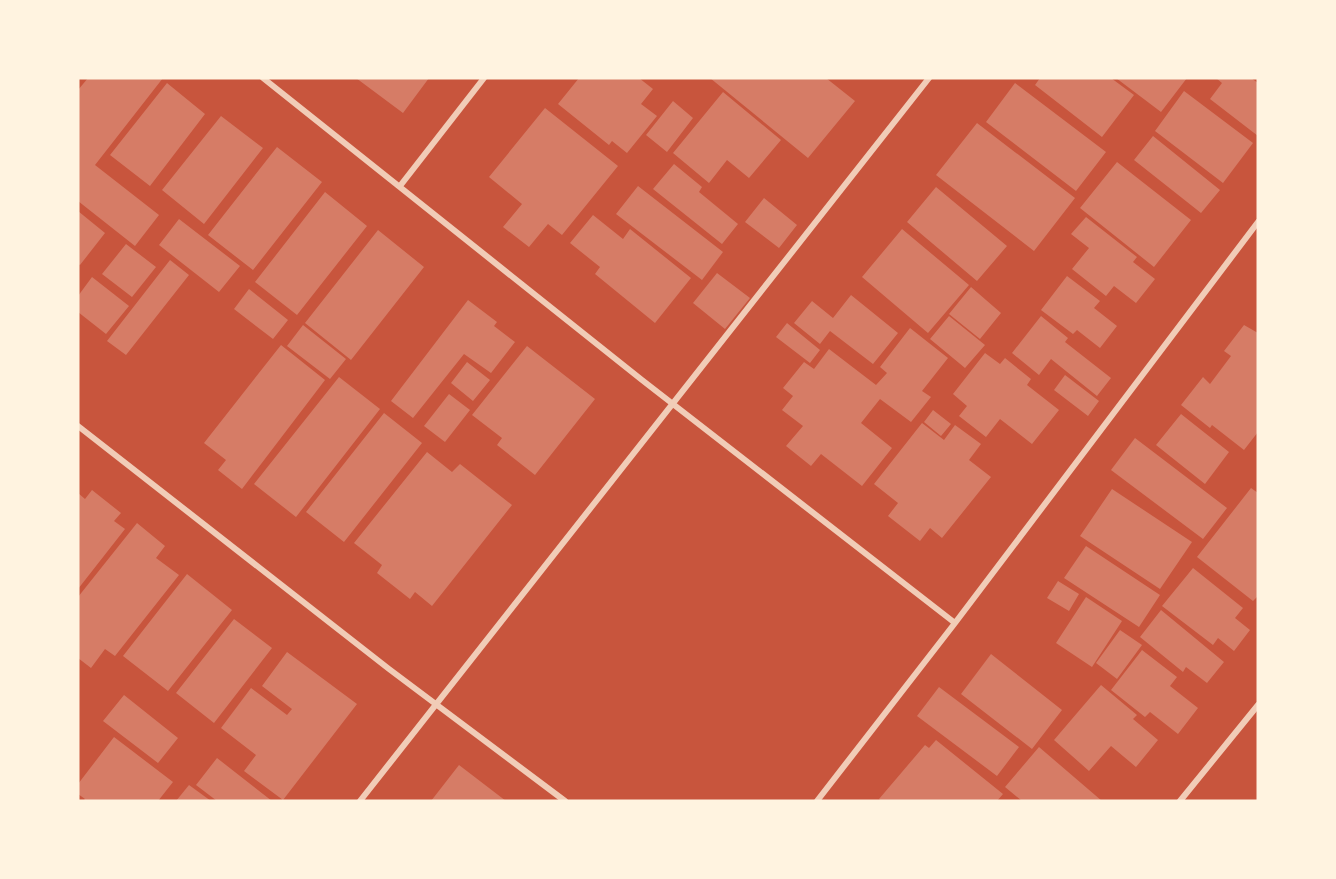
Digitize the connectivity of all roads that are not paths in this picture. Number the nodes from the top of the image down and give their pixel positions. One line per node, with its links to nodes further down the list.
1 (263, 78): 4 (street)
2 (484, 78): 4 (street)
3 (929, 78): 6 (street)
4 (400, 186): 6 (street)
5 (1258, 222): 8 (street)
6 (674, 402): 8 (street); 9 (street)
7 (78, 426): 9 (street)
8 (955, 623): 13 (street)
9 (436, 705): 11 (street); 12 (street)
10 (1258, 705): 14 (street)
11 (360, 801)
12 (565, 801)
13 (817, 801)
14 (1180, 801)

